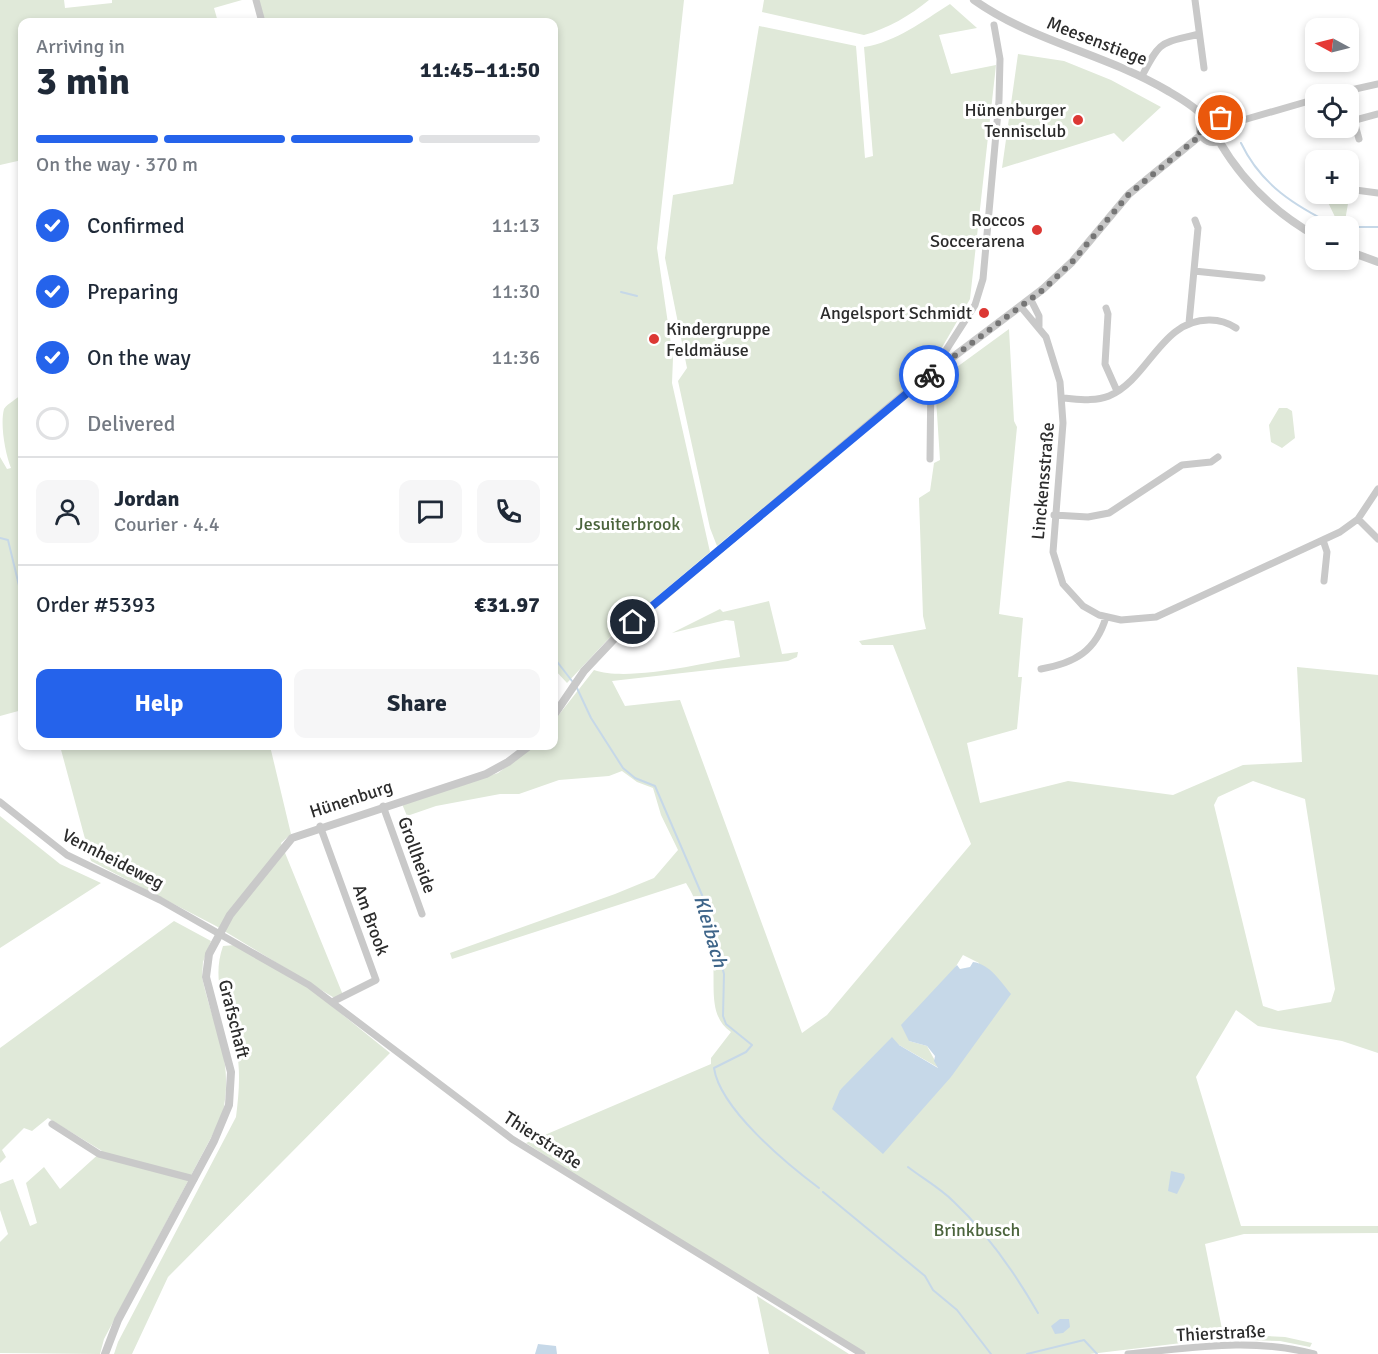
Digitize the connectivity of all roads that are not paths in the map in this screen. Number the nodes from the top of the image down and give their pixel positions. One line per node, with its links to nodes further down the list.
1 (256, 0): 4 (street)
2 (974, 0): 8 (street, Meesenstiege)
3 (1195, 0): 6 (street)
4 (261, 18)
5 (994, 25): 32 (street)
6 (1199, 34): 7 (street); 8 (street)
7 (1204, 68)
8 (1142, 76): 13 (street, Meesenstiege)
9 (1378, 84): 10 (street)
10 (1359, 88)
11 (1305, 102): 15 (street)
12 (1378, 114): 14 (street)
13 (1205, 118): 15 (street, Meesenstiege); 16 (street)
14 (1359, 120)
15 (1226, 125): 17 (street)
16 (1201, 135): 17 (street); 26 (street)
17 (1219, 141): 21 (street)
18 (1359, 190): 19 (street)
19 (1378, 193)
20 (1195, 220): 24 (street)
21 (1305, 229)
22 (1359, 255): 23 (street)
23 (1378, 262)
24 (1194, 270): 25 (street); 29 (street)
25 (1262, 278)
26 (1031, 300): 27 (street); 30 (street, Linckensstraße)
27 (1021, 307): 30 (street, Linckensstraße); 32 (street)
28 (1106, 308): 34 (street)
29 (1189, 323): 31 (street); 34 (street)
30 (1039, 326): 35 (street, Linckensstraße)
31 (1236, 328)
32 (941, 366): 33 (street)
33 (931, 374): 37 (street); 47 (street)
34 (1118, 391): 35 (street)
35 (1063, 398): 40 (street, Linckensstraße)
36 (1218, 457): 40 (street)
37 (930, 459)
38 (1378, 489): 39 (street, Linckensstraße)
39 (1376, 498): 41 (street, Linckensstraße)
40 (1054, 515): 45 (street, Linckensstraße)
41 (1358, 519): 42 (street); 43 (street, Linckensstraße)
42 (1378, 539)
43 (1323, 540): 44 (street); 45 (street, Linckensstraße)
44 (1324, 581)
45 (1106, 617): 46 (street)
46 (1041, 669)
47 (558, 709)
48 (523, 750): 50 (street, Hünenburg)
49 (0, 802): 53 (street, Vennheideweg)
50 (383, 806): 51 (street, Hünenburg); 52 (street, Grollheide)
51 (320, 826): 53 (street, Hünenburg); 54 (street, Am Brook)
52 (422, 914)
53 (219, 933): 54 (street, Thierstraße); 56 (street, Grafschaft)
54 (334, 1001): 58 (street, Thierstraße)
55 (52, 1124): 56 (street)
56 (194, 1179): 57 (street, Grafschaft)
57 (105, 1354)
58 (862, 1354)
59 (1128, 1354): 60 (street, Thierstraße)
60 (1314, 1354)

